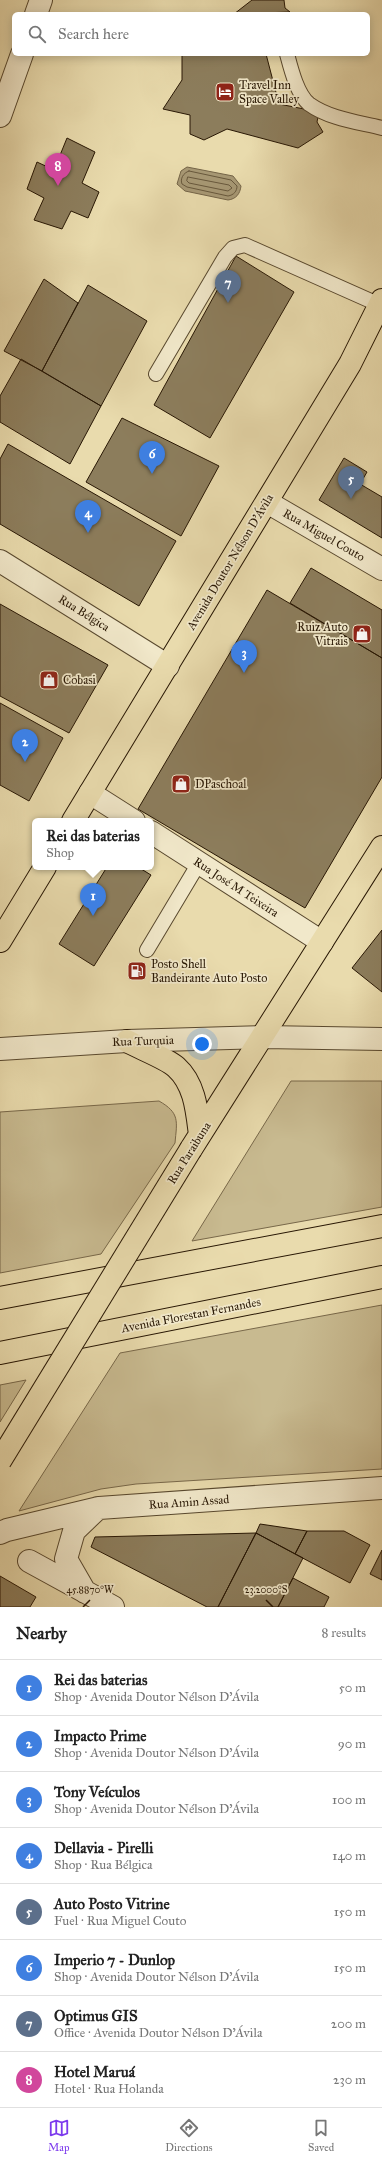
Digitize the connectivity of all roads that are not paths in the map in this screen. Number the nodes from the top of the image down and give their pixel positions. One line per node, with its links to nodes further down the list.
1 (41, 0): 2 (street)
2 (37, 12)
3 (21, 56): 5 (street)
4 (287, 56): 6 (lane)
5 (0, 116)
6 (382, 128)
7 (381, 303): 8 (lane); 9 (main road, Avenida Doutor Nélson D'Ávila)
8 (156, 374)
9 (267, 502): 11 (street, Rua Miguel Couto); 12 (main road, Avenida Doutor Nélson D'Ávila)
10 (0, 561): 12 (street, Rua Bélgica)
11 (382, 569)
12 (168, 666): 13 (main road, Avenida Doutor Nélson D'Ávila)
13 (90, 793): 14 (main road, Avenida Doutor Nélson D'Ávila); 15 (street)
14 (75, 818)
15 (129, 818)
16 (154, 834): 18 (street, Rua José M Teixeira)
17 (382, 847): 21 (main road, Rua Paraibuna)
18 (199, 863): 21 (street, Rua José M Teixeira); 22 (lane)
19 (43, 870): 20 (main road)
20 (0, 940)
21 (322, 942): 23 (main road, Rua Paraibuna)
22 (147, 950)
23 (264, 1036): 24 (street, Rua Turquia); 25 (street, Rua Turquia); 27 (main road, Rua Paraibuna)
24 (382, 1039)
25 (127, 1041): 26 (street, Rua Turquia); 27 (main road)
26 (0, 1049)
27 (196, 1142): 32 (main road, Rua Paraibuna, bridge)
28 (382, 1226): 30 (main road)
29 (382, 1277): 31 (main road, Avenida Florestan Fernandes)
30 (0, 1298)
31 (0, 1353)
32 (0, 1461)
33 (382, 1488): 34 (street, Rua Amin Assad)
34 (98, 1508): 35 (street, Rua Amin Assad); 37 (street)
35 (0, 1534)
36 (29, 1561): 37 (street)
37 (86, 1592): 38 (street)
38 (113, 1607)

